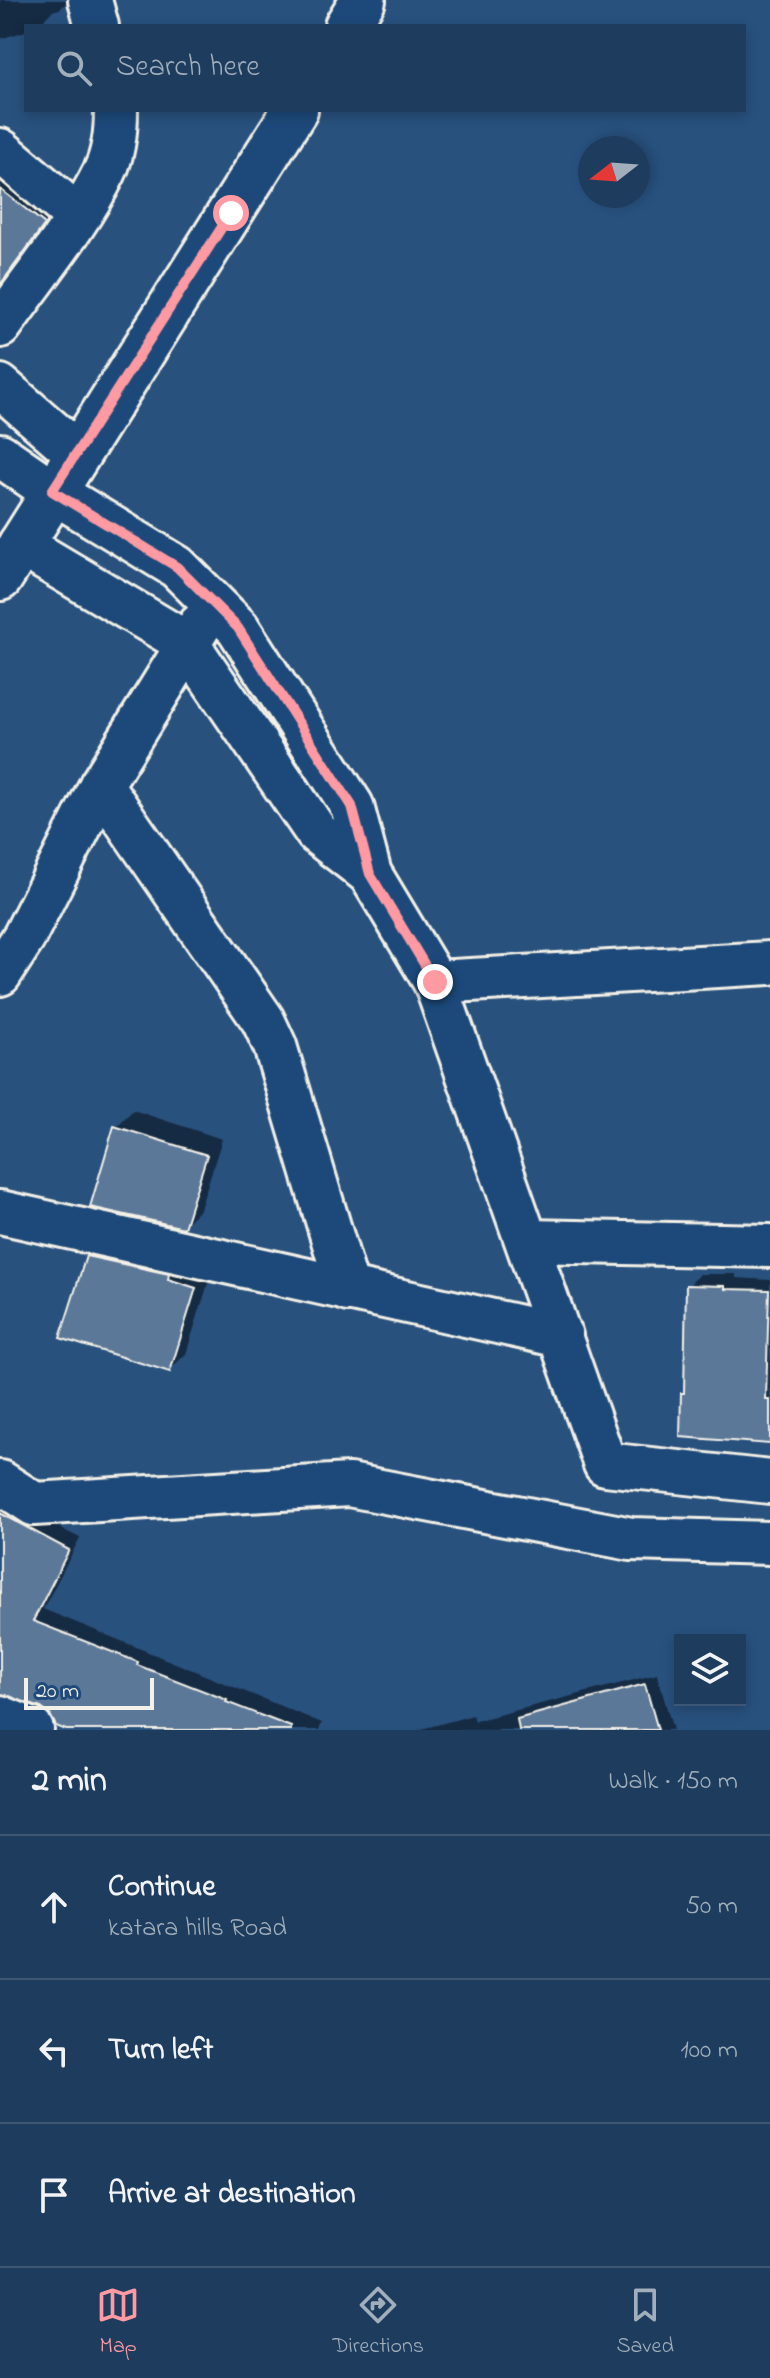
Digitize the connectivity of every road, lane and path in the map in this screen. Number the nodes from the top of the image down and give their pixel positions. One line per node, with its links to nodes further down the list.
1 (90, 0): 3 (street)
2 (363, 0): 4 (main road)
3 (96, 24)
4 (348, 24)
5 (116, 112): 8 (street)
6 (294, 112): 11 (main road)
7 (0, 150): 8 (street)
8 (77, 216): 9 (street)
9 (0, 326)
10 (0, 386): 11 (street)
11 (77, 453): 13 (main road)
12 (0, 455): 13 (street)
13 (52, 491): 14 (main road); 15 (street)
14 (10, 561): 16 (street)
15 (215, 603): 16 (street); 18 (street)
16 (188, 644): 17 (street); 18 (street)
17 (101, 785): 20 (street); 25 (street)
18 (370, 874): 21 (street)
19 (770, 963): 21 (street)
20 (0, 974)
21 (435, 982): 23 (street)
22 (0, 1212): 25 (street)
23 (527, 1241): 24 (street); 26 (street)
24 (770, 1246)
25 (348, 1290): 26 (street)
26 (561, 1336): 28 (street)
27 (0, 1482): 29 (street)
28 (770, 1482)
29 (770, 1543)
30 (0, 1717): 31 (street)
31 (32, 1730)

